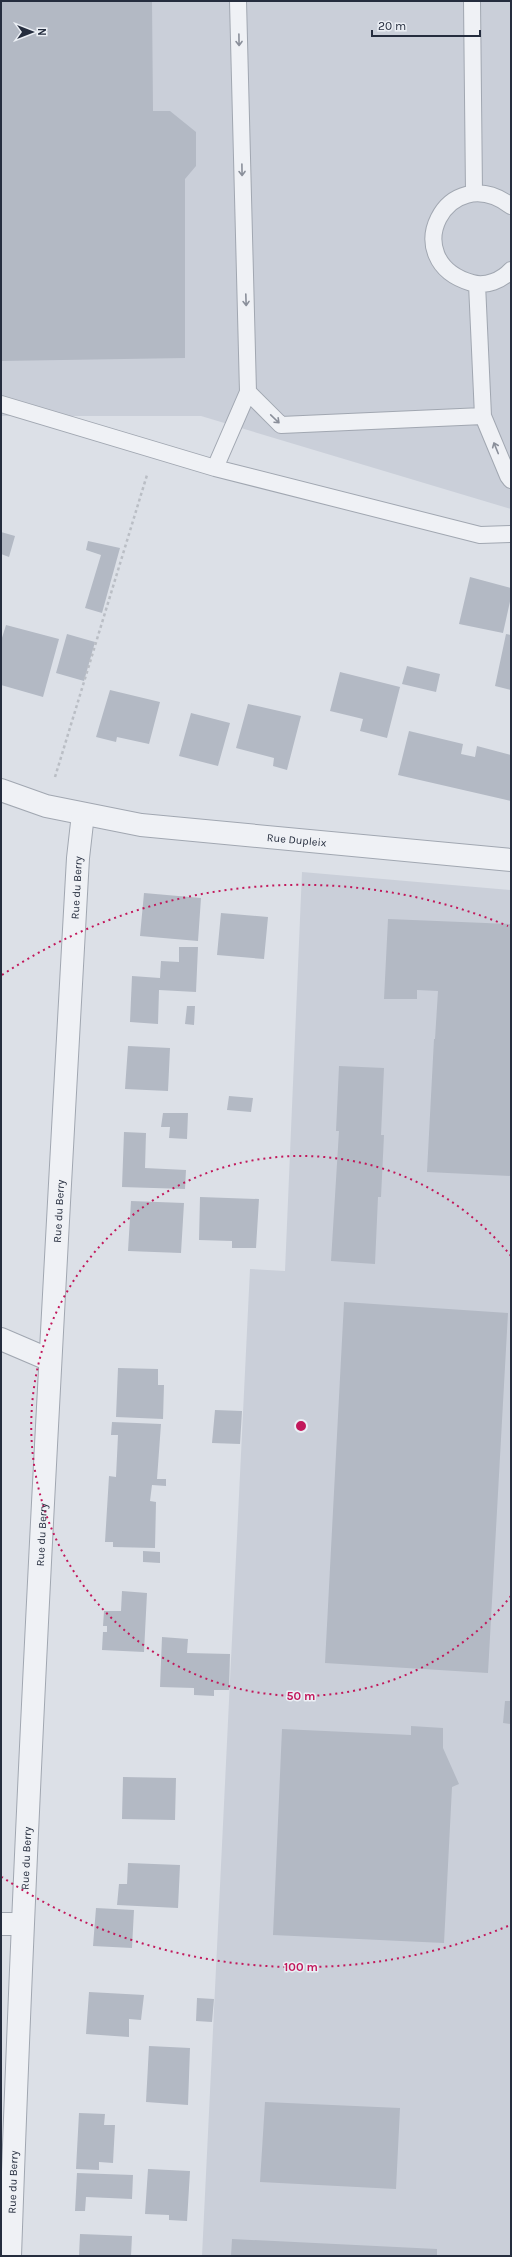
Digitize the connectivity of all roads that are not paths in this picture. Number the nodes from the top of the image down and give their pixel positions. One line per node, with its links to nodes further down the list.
1 (238, 1): 7 (lane, one-way to 7)
2 (472, 1): 3 (lane)
3 (474, 193): 4 (lane); 6 (lane)
4 (511, 206)
5 (511, 270): 6 (lane)
6 (477, 284): 9 (lane)
7 (248, 392): 9 (lane, one-way to 9); 10 (lane)
8 (1, 404): 10 (lane)
9 (483, 416): 11 (lane, one-way to 9)
10 (215, 468): 12 (lane)
11 (511, 480)
12 (511, 534)
13 (1, 790): 14 (street, Rue Dupleix)
14 (83, 814): 15 (street, Rue Dupleix); 17 (street, Rue du Berry)
15 (511, 860)
16 (1, 1339): 17 (street)
17 (50, 1360): 18 (street, Rue du Berry)
18 (11, 1924): 19 (street, Rue du Berry)
19 (10, 2256)

